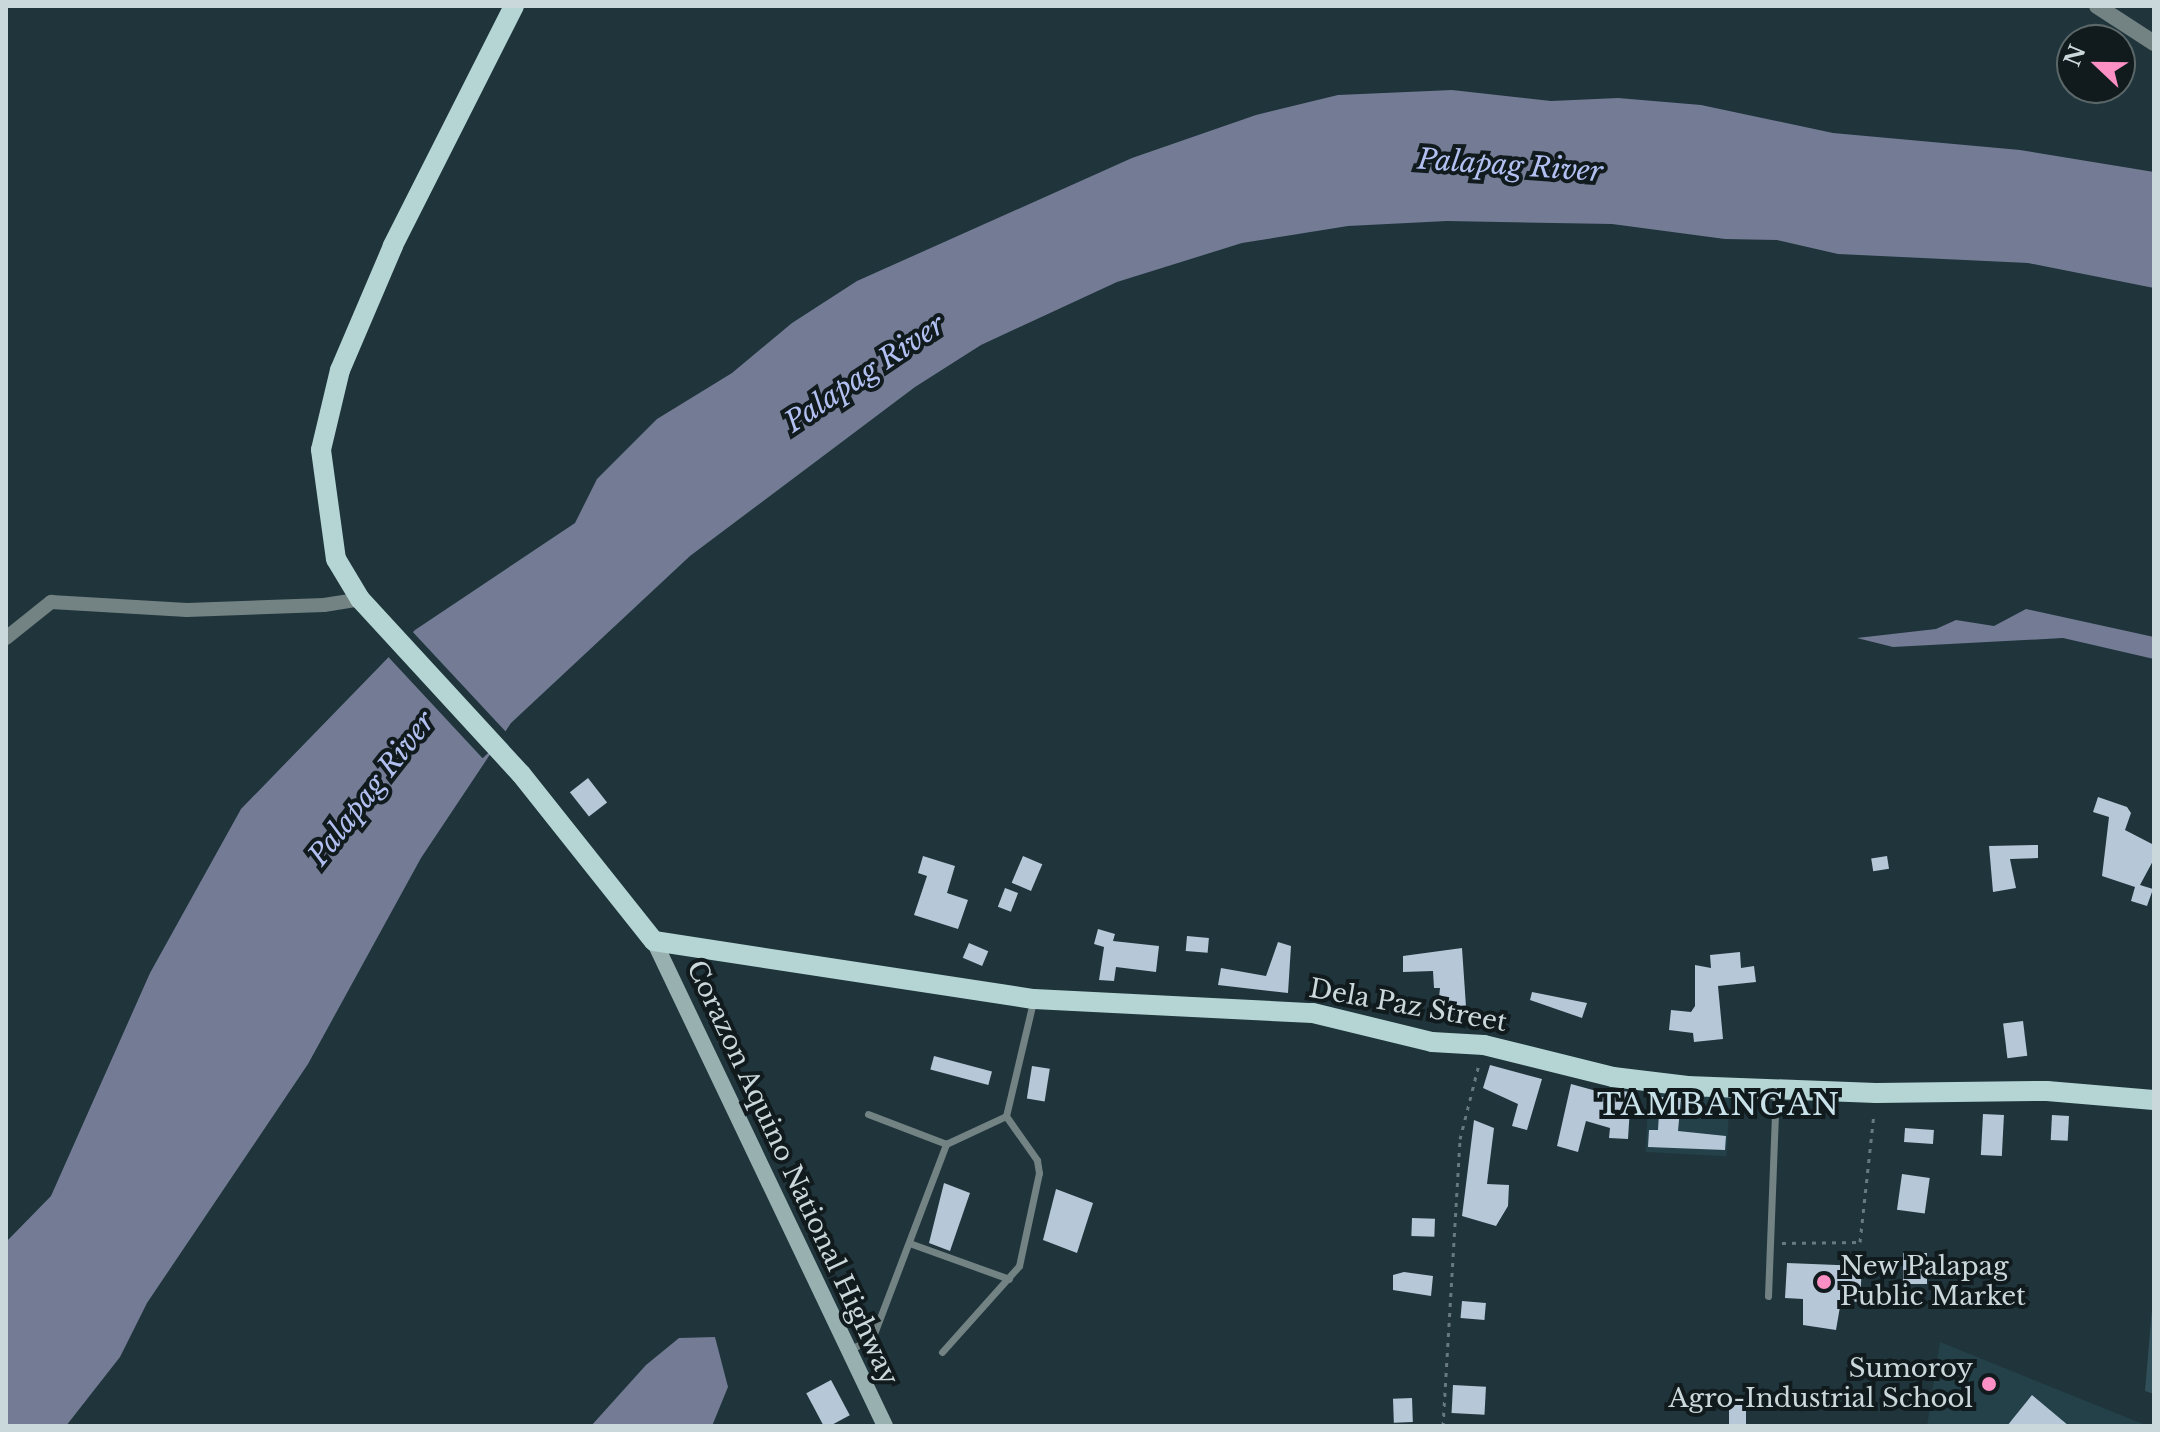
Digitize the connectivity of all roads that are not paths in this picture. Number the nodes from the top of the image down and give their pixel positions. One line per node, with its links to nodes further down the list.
1 (514, 6): 4 (main road)
2 (2097, 6): 3 (street)
3 (2154, 43)
4 (360, 599): 5 (street); 6 (main road)
5 (6, 638)
6 (654, 941): 7 (main road, Dela Paz Street); 16 (main road, Corazon Aquino National Highway)
7 (1034, 999): 8 (main road, Dela Paz Street); 11 (lane)
8 (1776, 1089): 9 (main road, Dela Paz Street); 15 (lane)
9 (2154, 1100)
10 (868, 1114): 12 (lane)
11 (1006, 1116): 12 (lane); 14 (lane)
12 (946, 1144): 13 (lane)
13 (912, 1244): 14 (lane); 16 (lane)
14 (1009, 1279): 17 (lane)
15 (1768, 1296)
16 (848, 1350): 18 (main road, Corazon Aquino National Highway)
17 (942, 1352)
18 (885, 1426)

